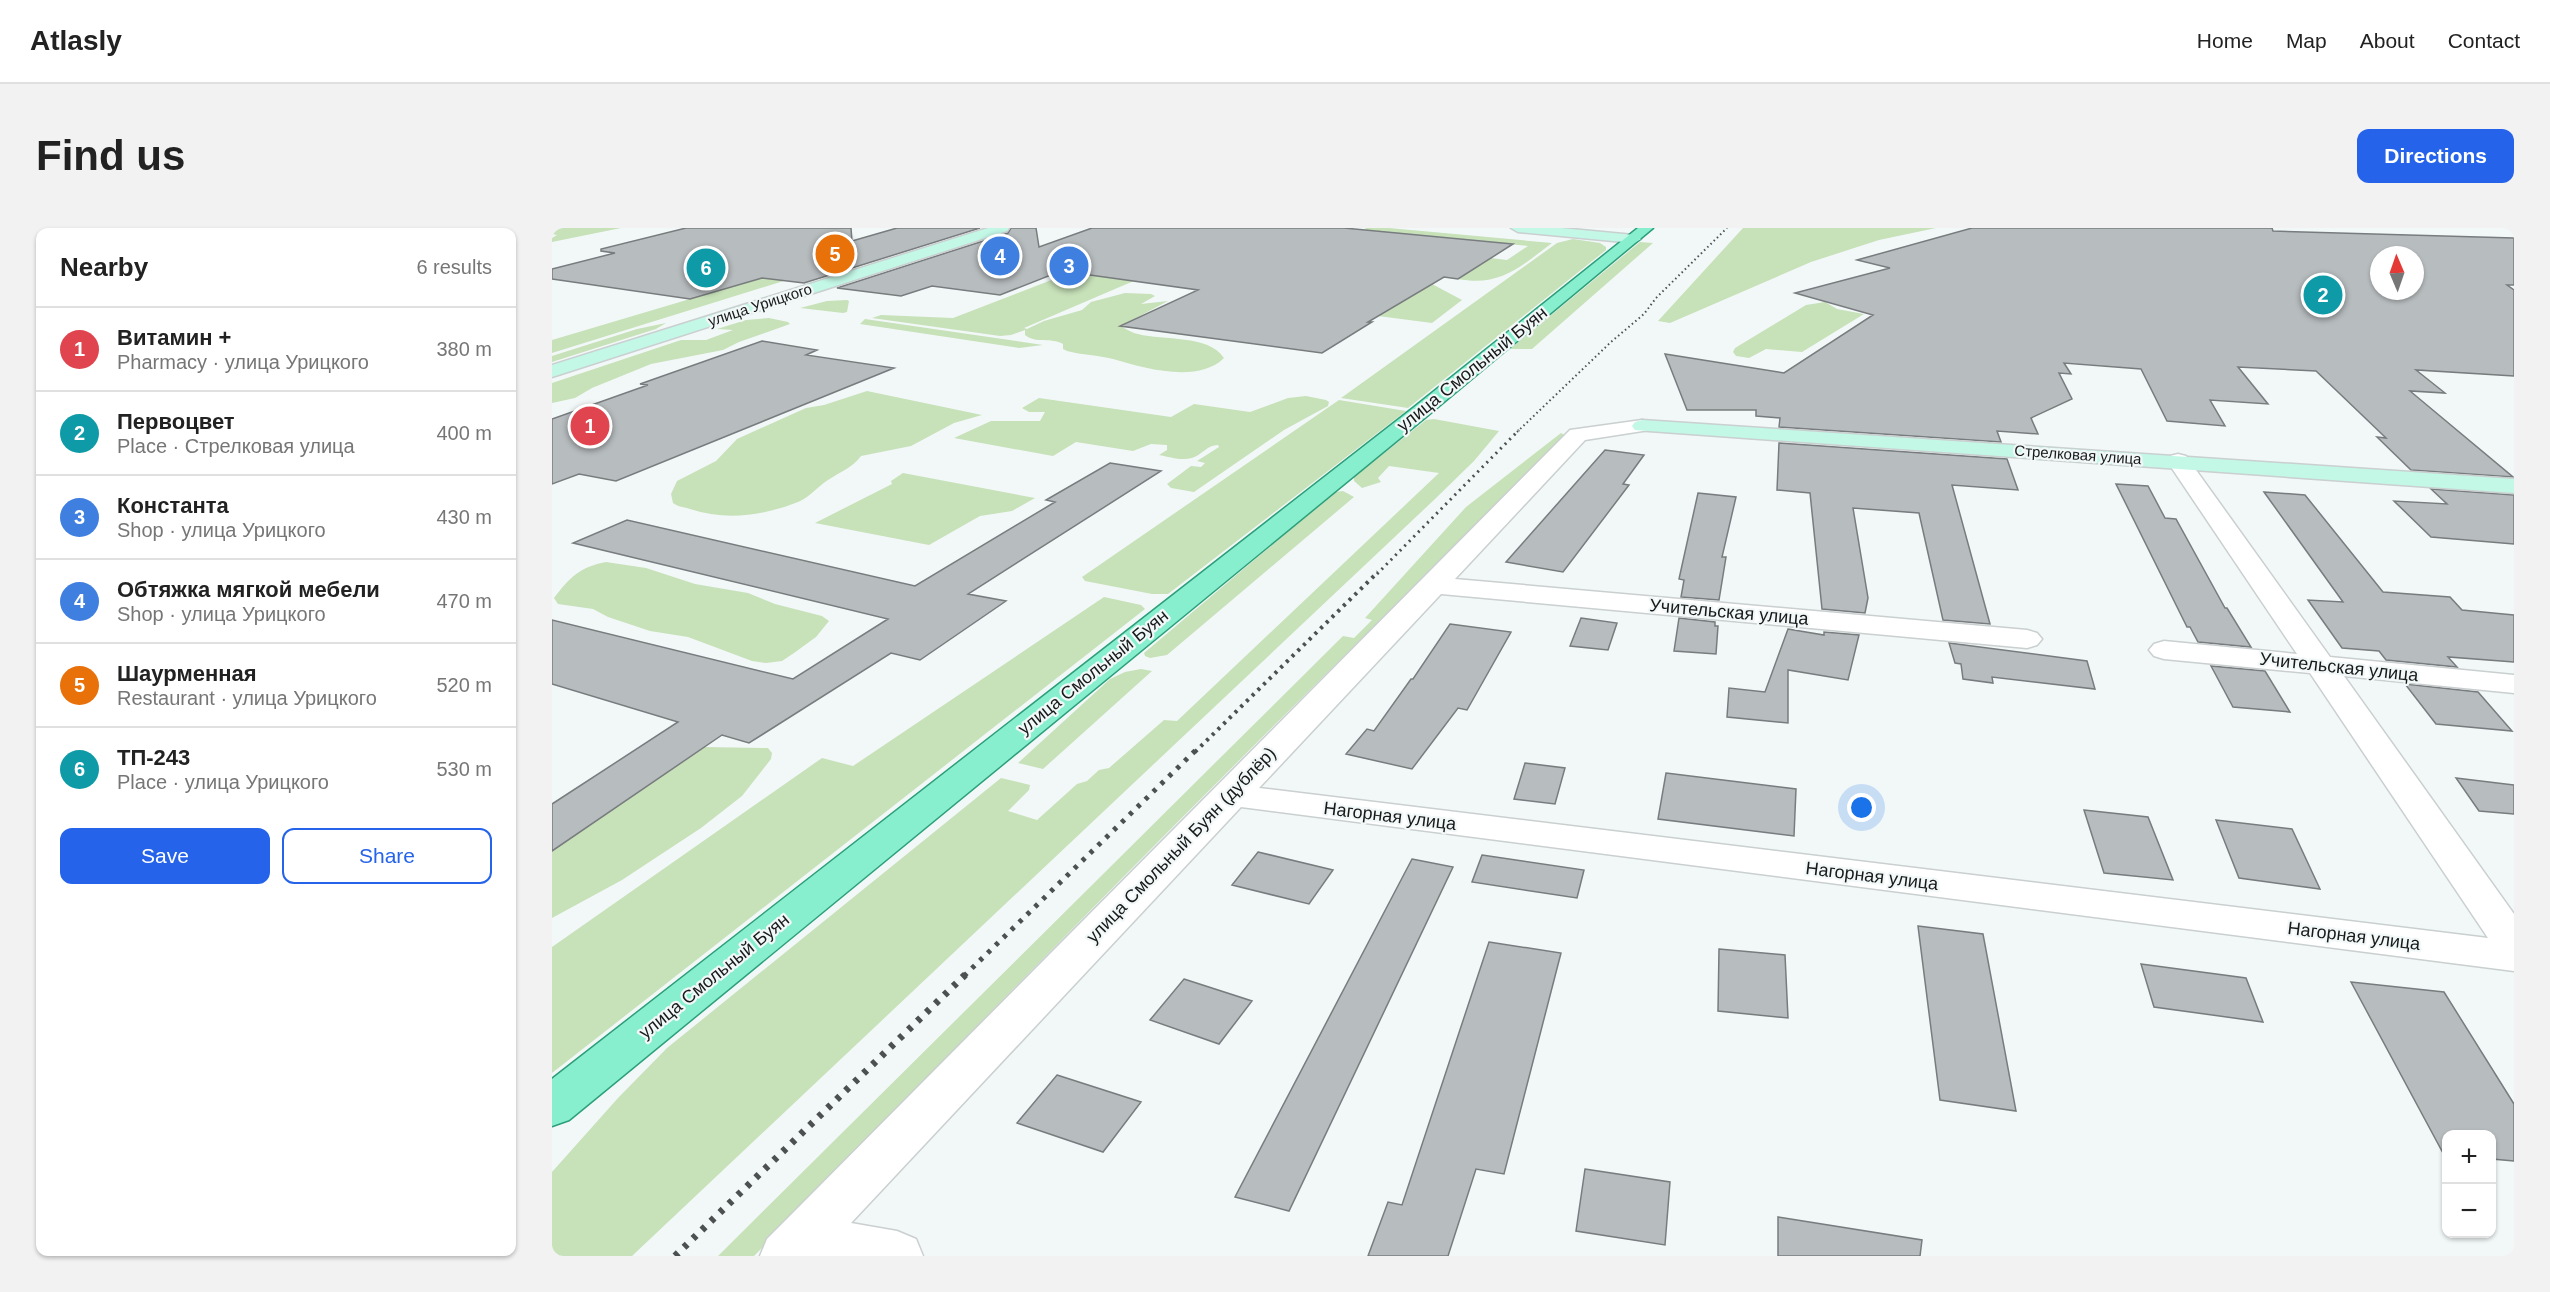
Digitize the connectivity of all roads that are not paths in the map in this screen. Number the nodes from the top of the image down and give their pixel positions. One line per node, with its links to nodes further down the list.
1 (1002, 228): 4 (main road, улица Урицкого)
2 (1518, 228): 3 (main road)
3 (1630, 233): 16 (main road, улица Смольный Буян)
4 (552, 371)
5 (1642, 426): 6 (main road, Стрелковая улица); 8 (street, улица Смольный Буян (дублёр))
6 (2178, 461): 7 (main road, Стрелковая улица); 11 (street)
7 (2514, 486)
8 (1431, 585): 9 (street, Учительская улица); 13 (street, улица Смольный Буян (дублёр))
9 (2027, 639)
10 (2164, 650): 11 (street, Учительская улица)
11 (2320, 666): 12 (street, Учительская улица); 14 (street)
12 (2514, 684)
13 (1230, 794): 15 (street, Нагорная улица); 17 (street, улица Смольный Буян (дублёр))
14 (2514, 945)
15 (2514, 956)
16 (552, 1106)
17 (794, 1247): 18 (street)
18 (897, 1256)

